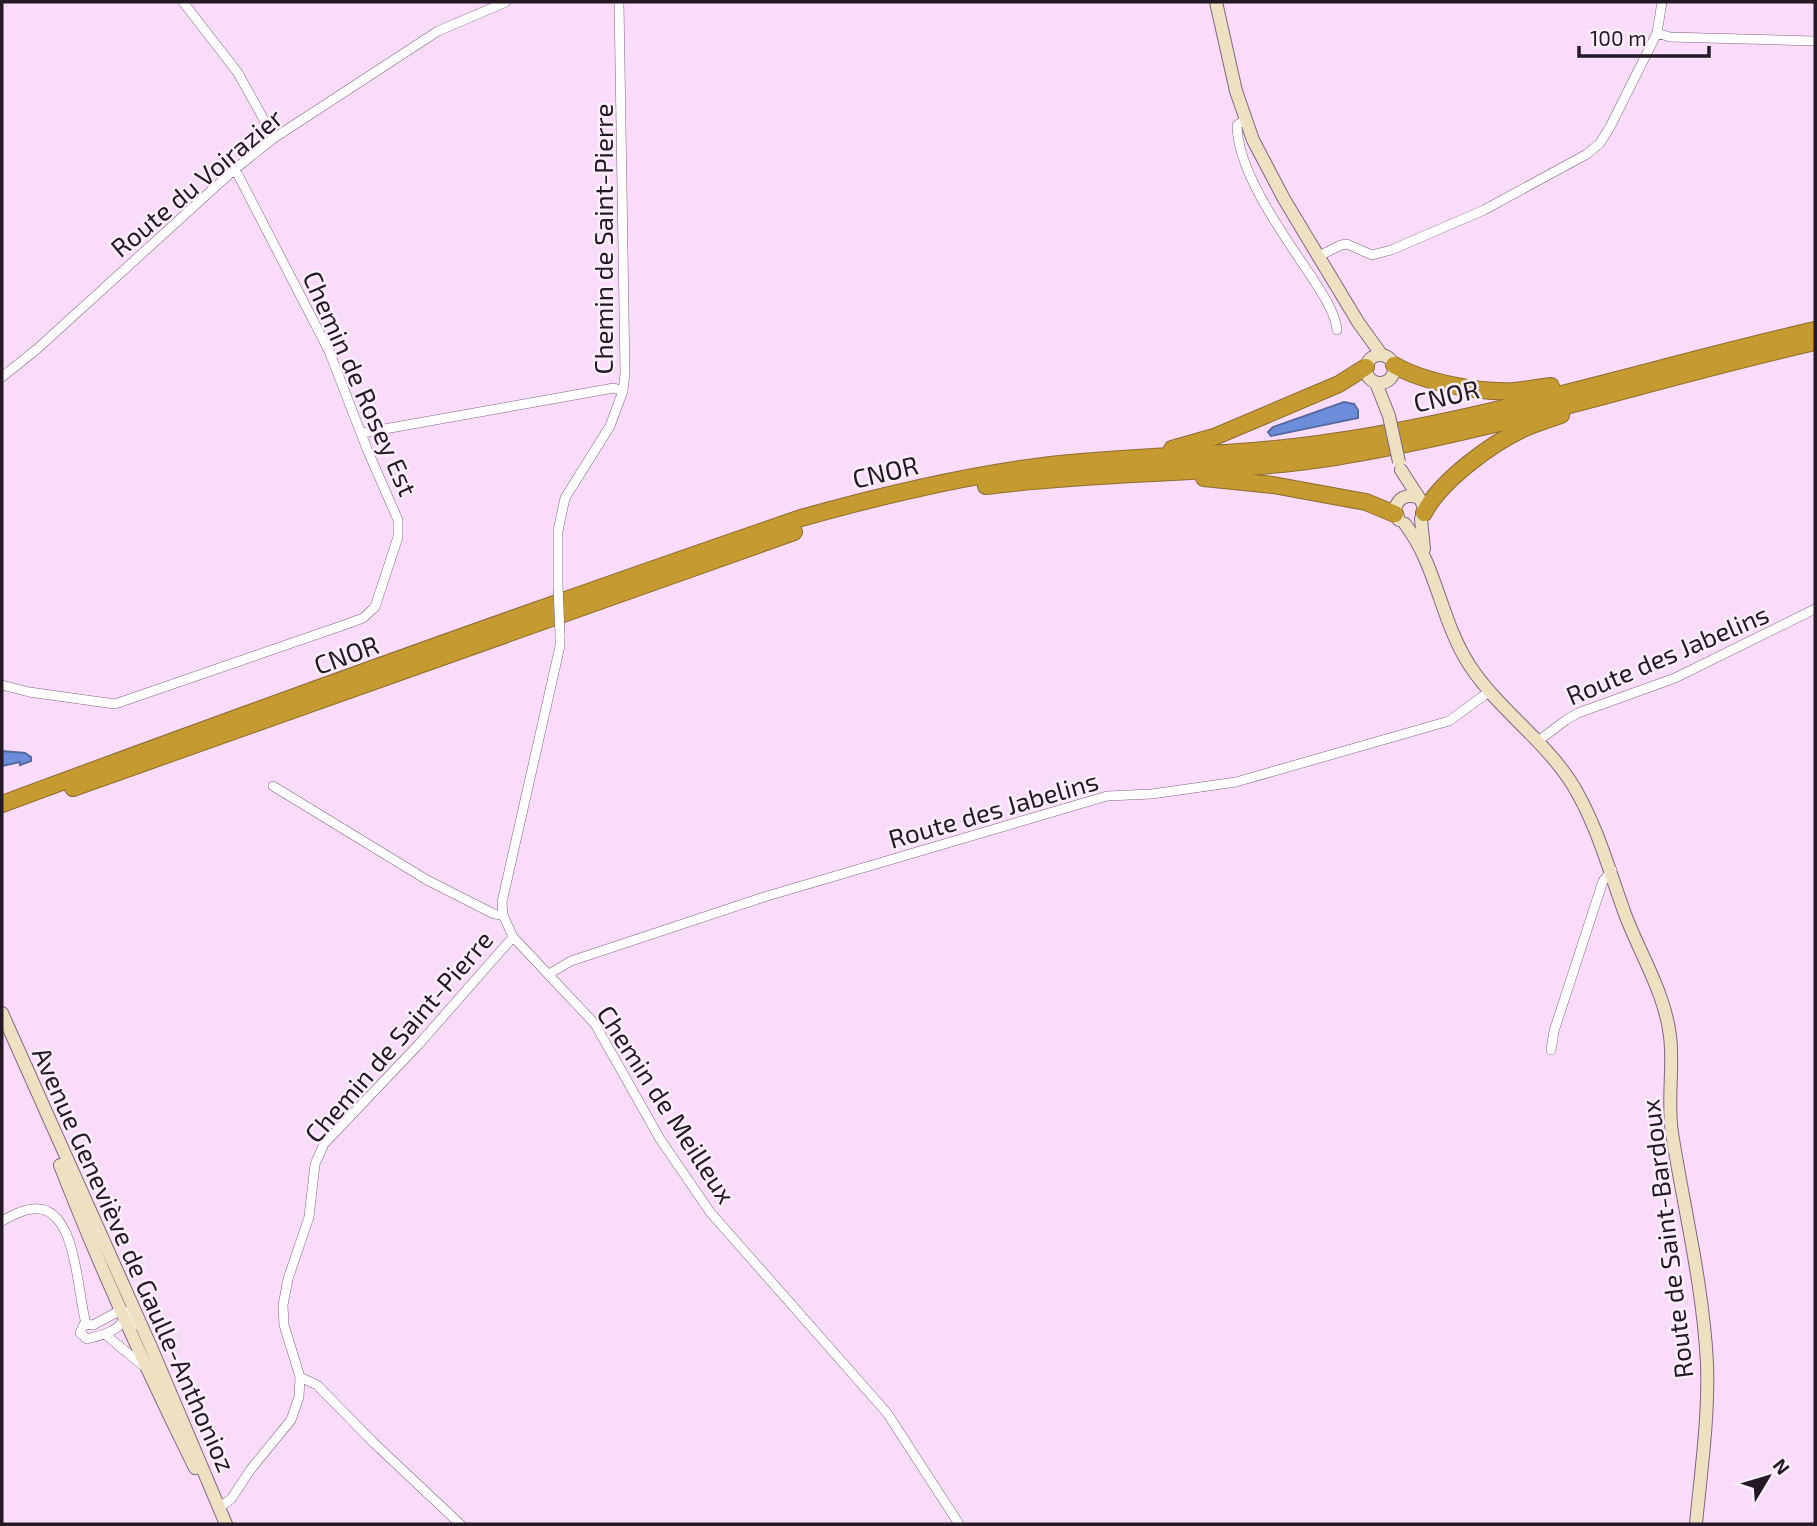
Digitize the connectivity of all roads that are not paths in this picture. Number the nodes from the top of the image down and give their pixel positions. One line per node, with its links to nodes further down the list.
1 (183, 2): 9 (street)
2 (506, 2): 9 (street, Route du Voirazier)
3 (620, 2): 22 (street, Chemin de Saint-Pierre)
4 (1216, 2): 8 (street)
5 (1662, 2): 6 (street)
6 (1657, 33): 7 (street); 11 (street)
7 (1815, 41)
8 (1245, 120): 11 (street); 13 (street)
9 (274, 138): 10 (street, Route du Voirazier)
10 (235, 169): 20 (street, Route du Voirazier); 23 (street, Chemin de Rosey Est)
11 (1319, 256): 12 (street)
12 (1358, 323): 16 (street); 17 (street)
13 (1337, 330)
14 (1815, 330): 19 (highway, CNOR)
15 (1815, 342): 18 (highway, CNOR)
16 (1387, 360): 17 (street); 19 (highway); 21 (street)
17 (1367, 364): 21 (street); 24 (highway)
18 (1731, 364): 26 (highway, CNOR); 29 (highway)
19 (1647, 372): 24 (highway, CNOR)
20 (2, 377)
21 (1382, 382): 25 (street, bridge)
22 (623, 391): 23 (street); 39 (street, Chemin de Saint-Pierre, bridge)
23 (362, 433): 32 (street, Chemin de Rosey Est)
24 (1042, 466): 36 (highway, CNOR)
25 (1400, 466): 27 (street); 28 (street)
26 (1100, 475): 28 (highway); 37 (highway, CNOR)
27 (1417, 497): 28 (street); 29 (street)
28 (1400, 513): 29 (street); 30 (street, Route de Saint-Bardoux)
29 (1423, 516): 30 (street, Route de Saint-Bardoux)
30 (1424, 553): 33 (street, Route de Saint-Bardoux)
31 (1815, 609): 34 (street, Route des Jabelins)
32 (2, 685)
33 (1490, 691): 34 (street, Route de Saint-Bardoux); 41 (street, Route des Jabelins)
34 (1538, 741): 38 (street, Route de Saint-Bardoux)
35 (273, 786): 39 (street)
36 (2, 804)
37 (2, 814)
38 (1612, 870): 43 (street); 58 (street, Route de Saint-Bardoux)
39 (503, 915): 40 (street, Chemin de Meilleux)
40 (513, 937): 41 (street, Chemin de Meilleux); 52 (street, Chemin de Saint-Pierre)
41 (549, 974): 57 (street, Chemin de Meilleux)
42 (2, 1013): 44 (street, Avenue Geneviève de Gaulle-Anthonioz)
43 (1551, 1050)
44 (32, 1082): 46 (street, Avenue Geneviève de Gaulle-Anthonioz); 47 (street, Avenue Geneviève de Gaulle-Anthonioz)
45 (2, 1221): 48 (street)
46 (126, 1294): 47 (street); 51 (street, Avenue Geneviève de Gaulle-Anthonioz)
47 (124, 1313): 48 (street); 49 (street); 51 (street); 53 (street, Avenue Geneviève de Gaulle-Anthonioz)
48 (90, 1324): 50 (street); 50 (street)
49 (106, 1335): 50 (street); 53 (street)
50 (95, 1336)
51 (151, 1347): 54 (street, Avenue Geneviève de Gaulle-Anthonioz)
52 (300, 1377): 54 (street, Chemin de Saint-Pierre); 56 (street)
53 (163, 1405): 55 (street, Avenue Geneviève de Gaulle-Anthonioz)
54 (220, 1507): 55 (street, Avenue Geneviève de Gaulle-Anthonioz)
55 (225, 1524)
56 (460, 1524)
57 (959, 1524)
58 (1696, 1524)

